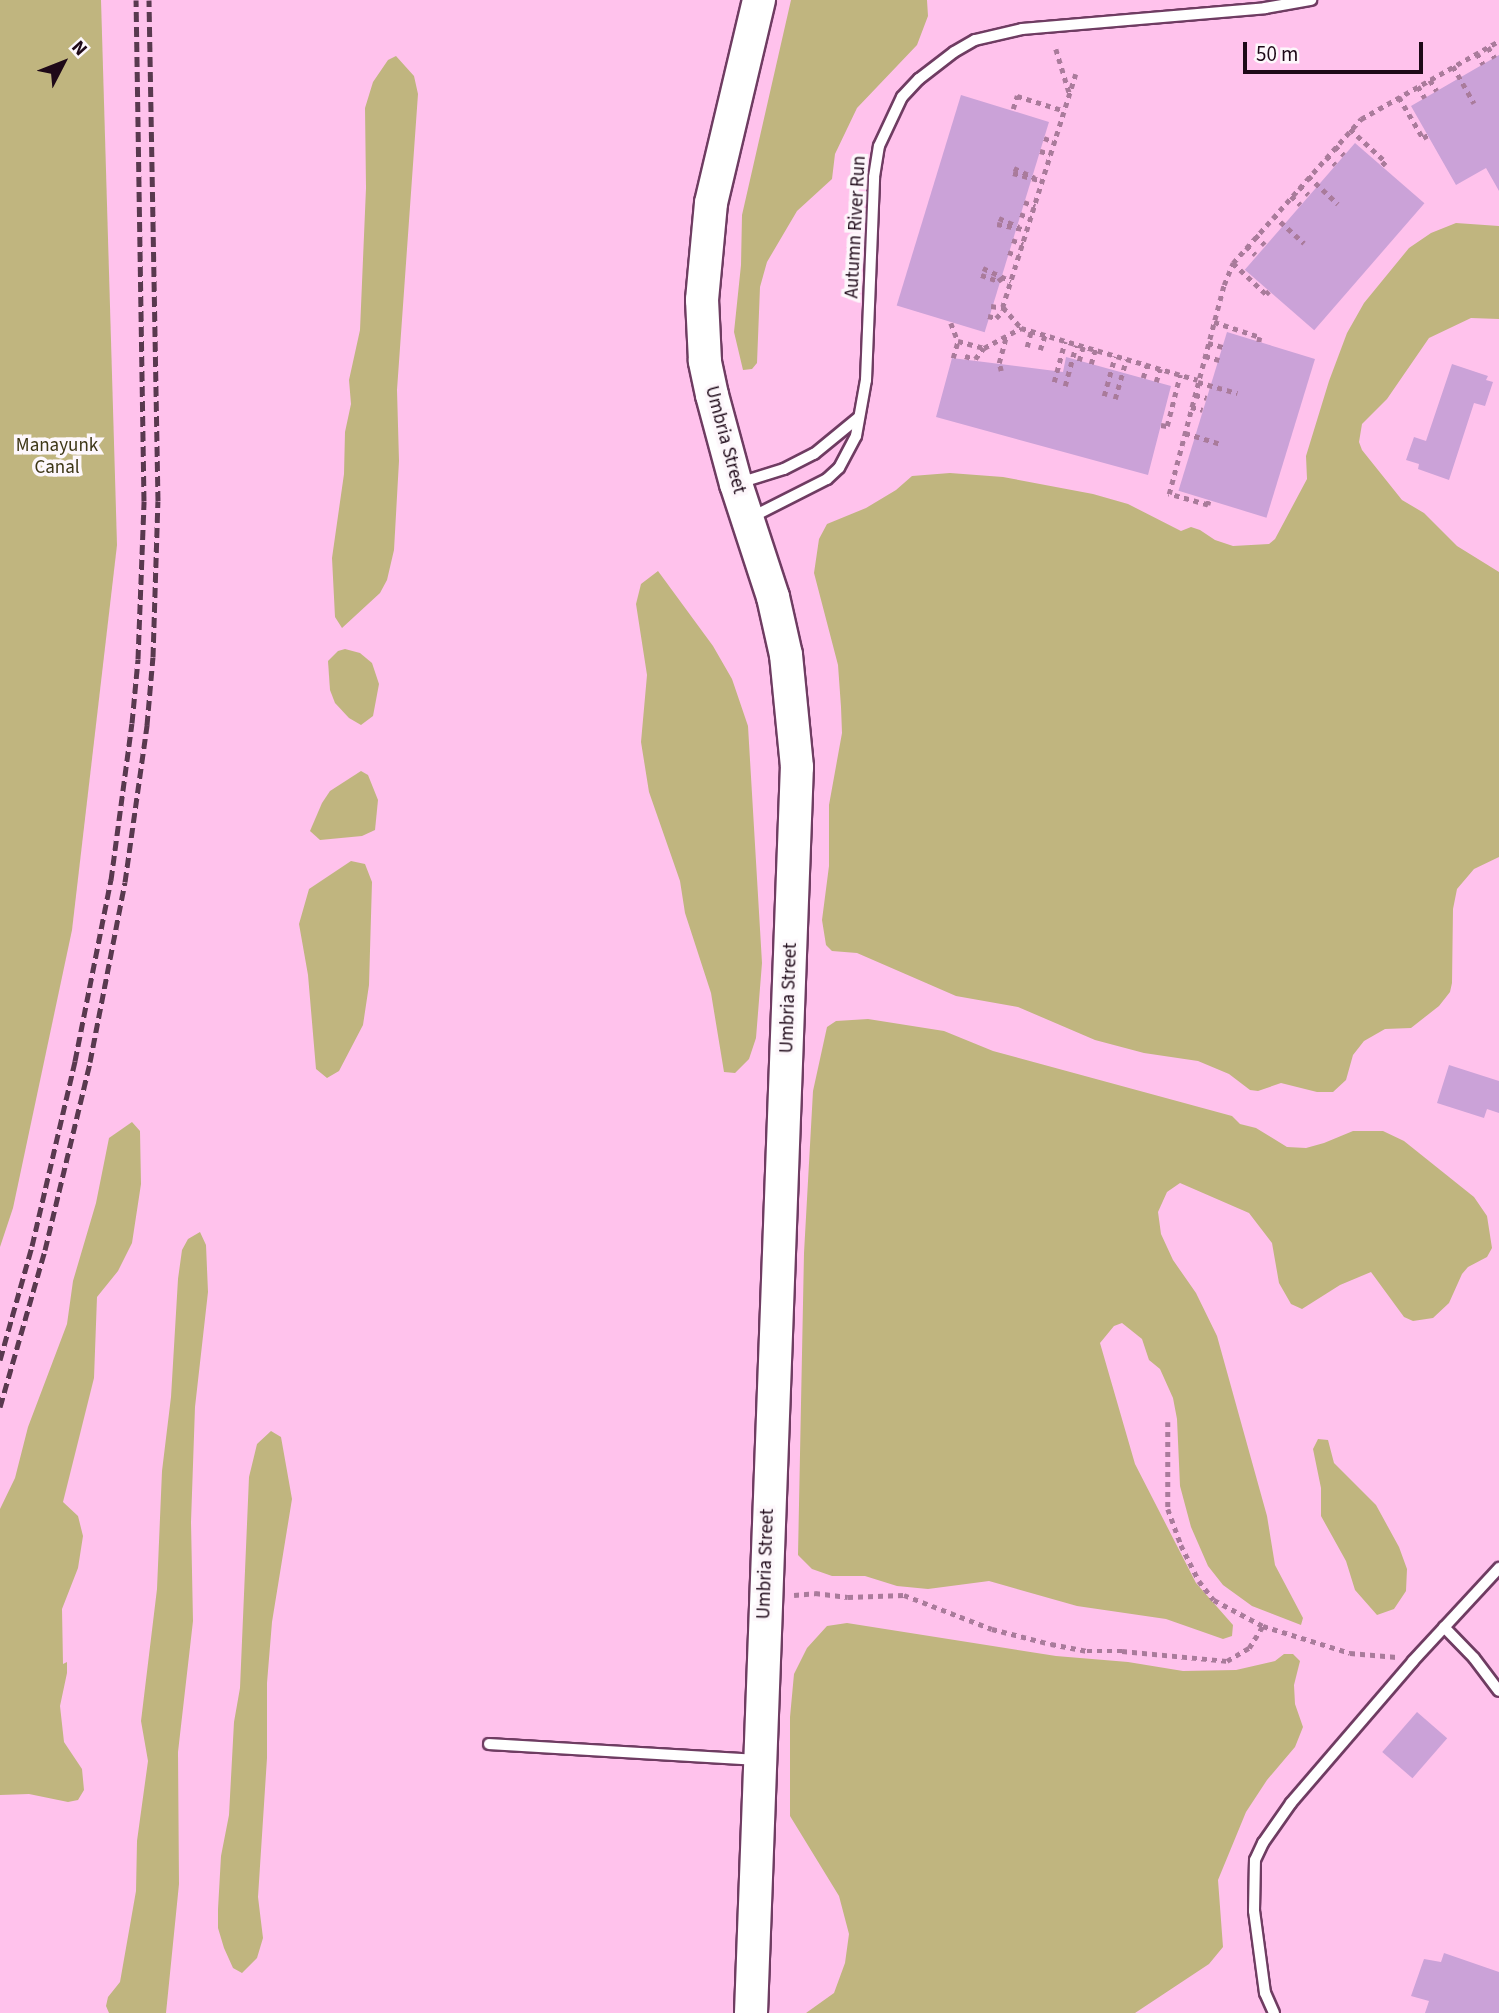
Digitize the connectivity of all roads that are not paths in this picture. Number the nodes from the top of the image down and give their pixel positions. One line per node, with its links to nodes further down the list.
1 (759, 0): 4 (main road, Umbria Street)
2 (1311, 0): 3 (lane, Autumn River Run)
3 (858, 418): 4 (lane); 5 (lane, Autumn River Run)
4 (736, 484): 5 (main road, Umbria Street)
5 (748, 519): 10 (main road, Umbria Street)
6 (1499, 1568): 7 (lane)
7 (1444, 1627): 8 (lane); 12 (lane)
8 (1499, 1691)
9 (489, 1744): 10 (lane)
10 (758, 1760): 11 (main road, Umbria Street)
11 (751, 2013)
12 (1274, 2013)

